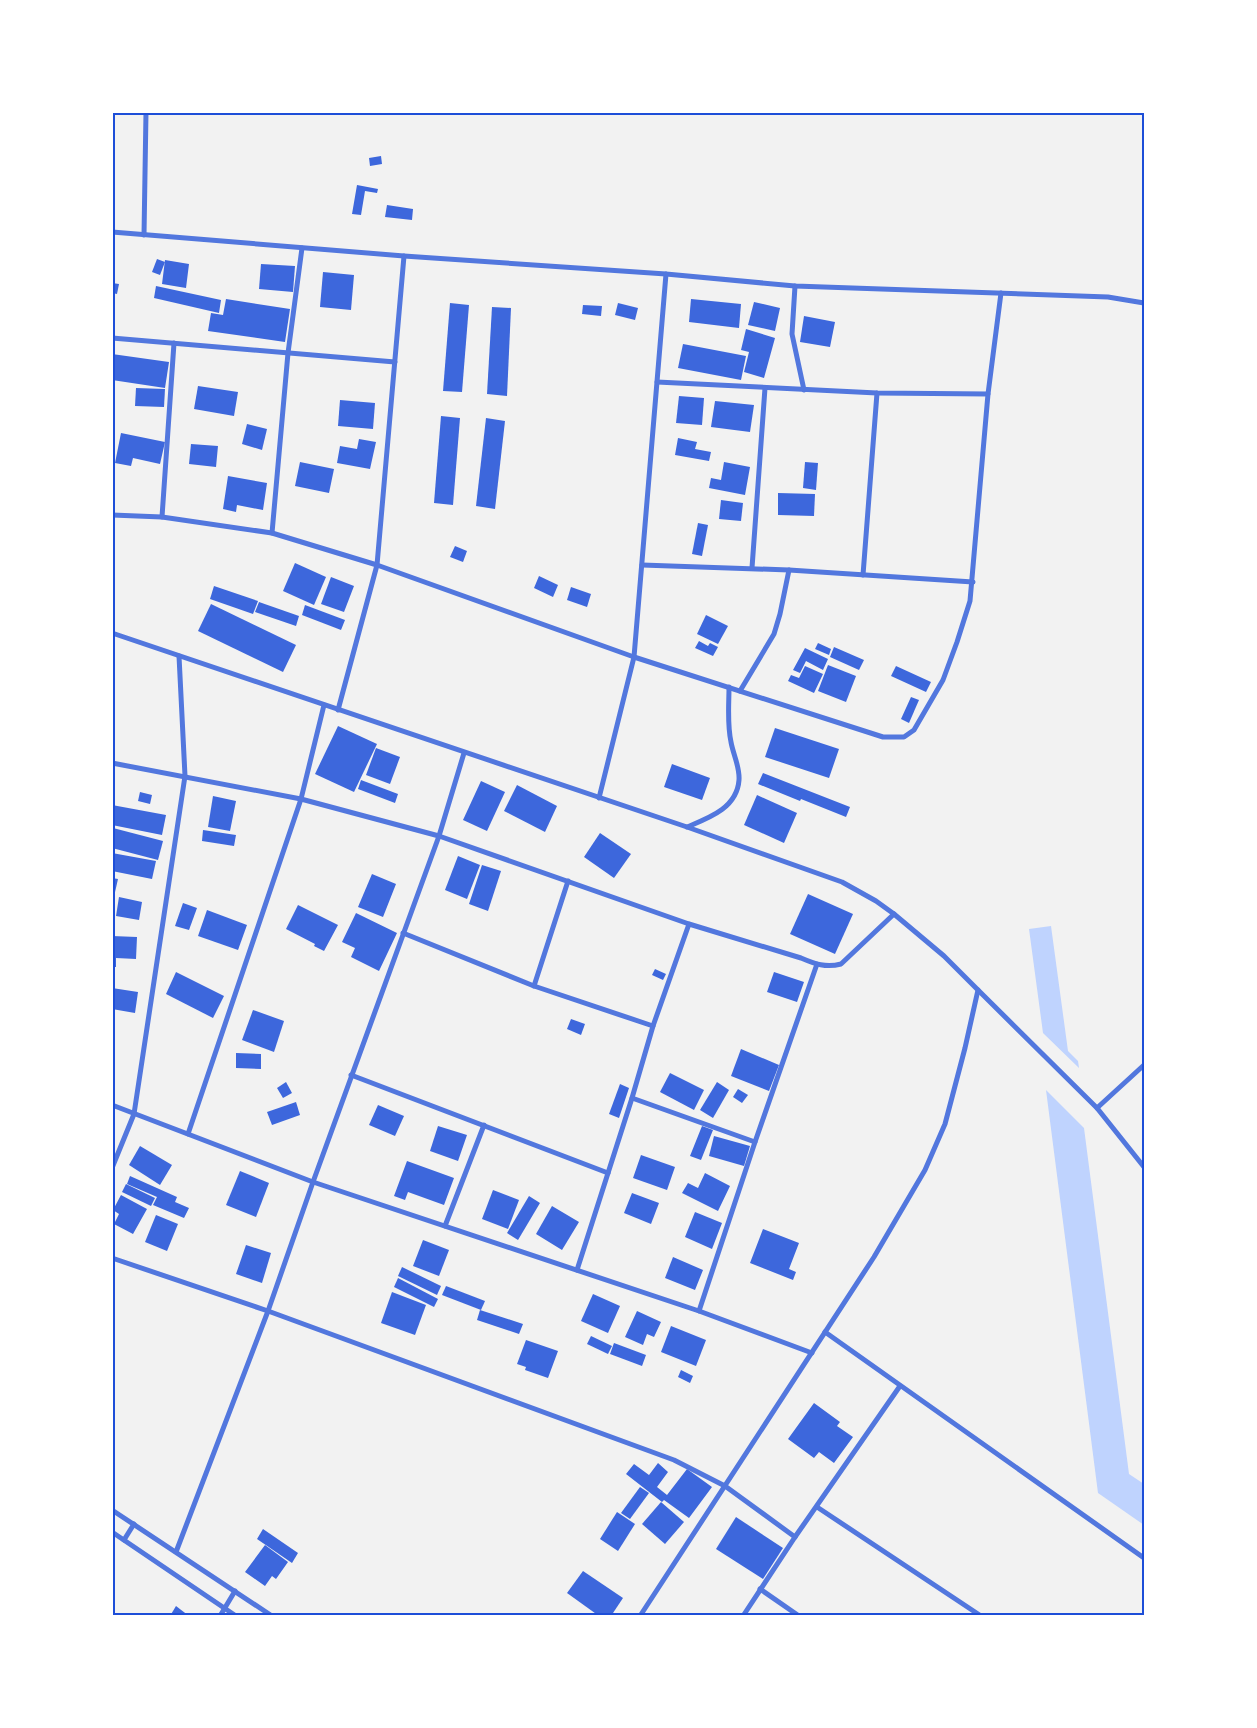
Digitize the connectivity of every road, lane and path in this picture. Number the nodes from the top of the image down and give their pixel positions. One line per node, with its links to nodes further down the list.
1 (146, 112): 3 (street)
2 (112, 232): 3 (street)
3 (144, 235): 4 (street)
4 (302, 248): 5 (street); 12 (street)
5 (404, 256): 6 (street); 13 (street)
6 (666, 274): 7 (street); 14 (street)
7 (795, 286): 8 (street); 16 (street)
8 (1000, 292): 9 (street); 18 (street)
9 (1144, 303)
10 (112, 338): 11 (street)
11 (174, 343): 12 (street); 20 (street)
12 (288, 353): 13 (street); 21 (street)
13 (395, 362): 22 (street)
14 (657, 382): 15 (street); 23 (street)
15 (765, 388): 16 (street); 24 (street)
16 (804, 390): 17 (street)
17 (877, 393): 18 (street); 26 (street)
18 (988, 394): 27 (street)
19 (112, 515): 20 (street)
20 (162, 517): 21 (street)
21 (272, 533): 22 (street)
22 (376, 565): 30 (street); 34 (street)
23 (642, 565): 24 (street); 30 (street)
24 (752, 568): 25 (street)
25 (789, 570): 26 (street); 32 (street)
26 (863, 575): 27 (street)
27 (973, 582): 32 (street)
28 (112, 633): 29 (street)
29 (179, 656): 33 (street); 37 (street)
30 (634, 657): 31 (street); 38 (street)
31 (729, 687): 32 (street); 40 (street)
32 (740, 691)
33 (324, 705): 34 (street); 39 (street)
34 (338, 710): 35 (street)
35 (464, 753): 38 (street); 41 (street)
36 (112, 763): 37 (street)
37 (184, 776): 39 (street); 55 (street)
38 (599, 798): 40 (street)
39 (301, 799): 41 (street); 57 (street)
40 (687, 827): 43 (street)
41 (439, 836): 42 (street); 45 (street)
42 (568, 881): 44 (street); 47 (street)
43 (894, 914): 46 (street); 48 (street)
44 (689, 924): 46 (street); 49 (street)
45 (403, 933): 47 (street); 51 (street)
46 (817, 964): 58 (street)
47 (534, 986): 49 (street)
48 (978, 990): 54 (street); 68 (street)
49 (652, 1026): 52 (street)
50 (1144, 1065): 54 (street)
51 (352, 1075): 56 (street); 62 (street)
52 (632, 1098): 58 (street); 61 (street)
53 (112, 1105): 55 (street)
54 (1097, 1108): 59 (street)
55 (134, 1114): 57 (street); 60 (street)
56 (484, 1125): 61 (street); 63 (street)
57 (188, 1134): 62 (street)
58 (755, 1142): 67 (street)
59 (1144, 1167)
60 (112, 1168)
61 (608, 1173): 65 (street)
62 (313, 1182): 63 (street); 66 (street)
63 (444, 1226): 65 (street)
64 (112, 1258): 66 (street)
65 (577, 1270): 67 (street)
66 (268, 1311): 71 (street); 78 (street)
67 (699, 1311): 69 (street)
68 (825, 1332): 69 (street); 70 (street)
69 (812, 1353): 71 (street)
70 (900, 1386): 72 (street); 79 (street)
71 (725, 1486): 76 (street); 86 (street)
72 (817, 1507): 76 (street); 89 (street)
73 (112, 1510): 74 (street)
74 (134, 1524): 77 (street); 78 (street)
75 (112, 1532): 77 (street)
76 (795, 1536): 80 (street)
77 (124, 1540): 82 (street)
78 (176, 1552): 81 (street)
79 (1144, 1558)
80 (760, 1589): 87 (street); 88 (street)
81 (234, 1591): 82 (street); 85 (street)
82 (224, 1608): 83 (street); 84 (street)
83 (220, 1616)
84 (236, 1616)
85 (272, 1616)
86 (640, 1616)
87 (743, 1616)
88 (799, 1616)
89 (981, 1616)

